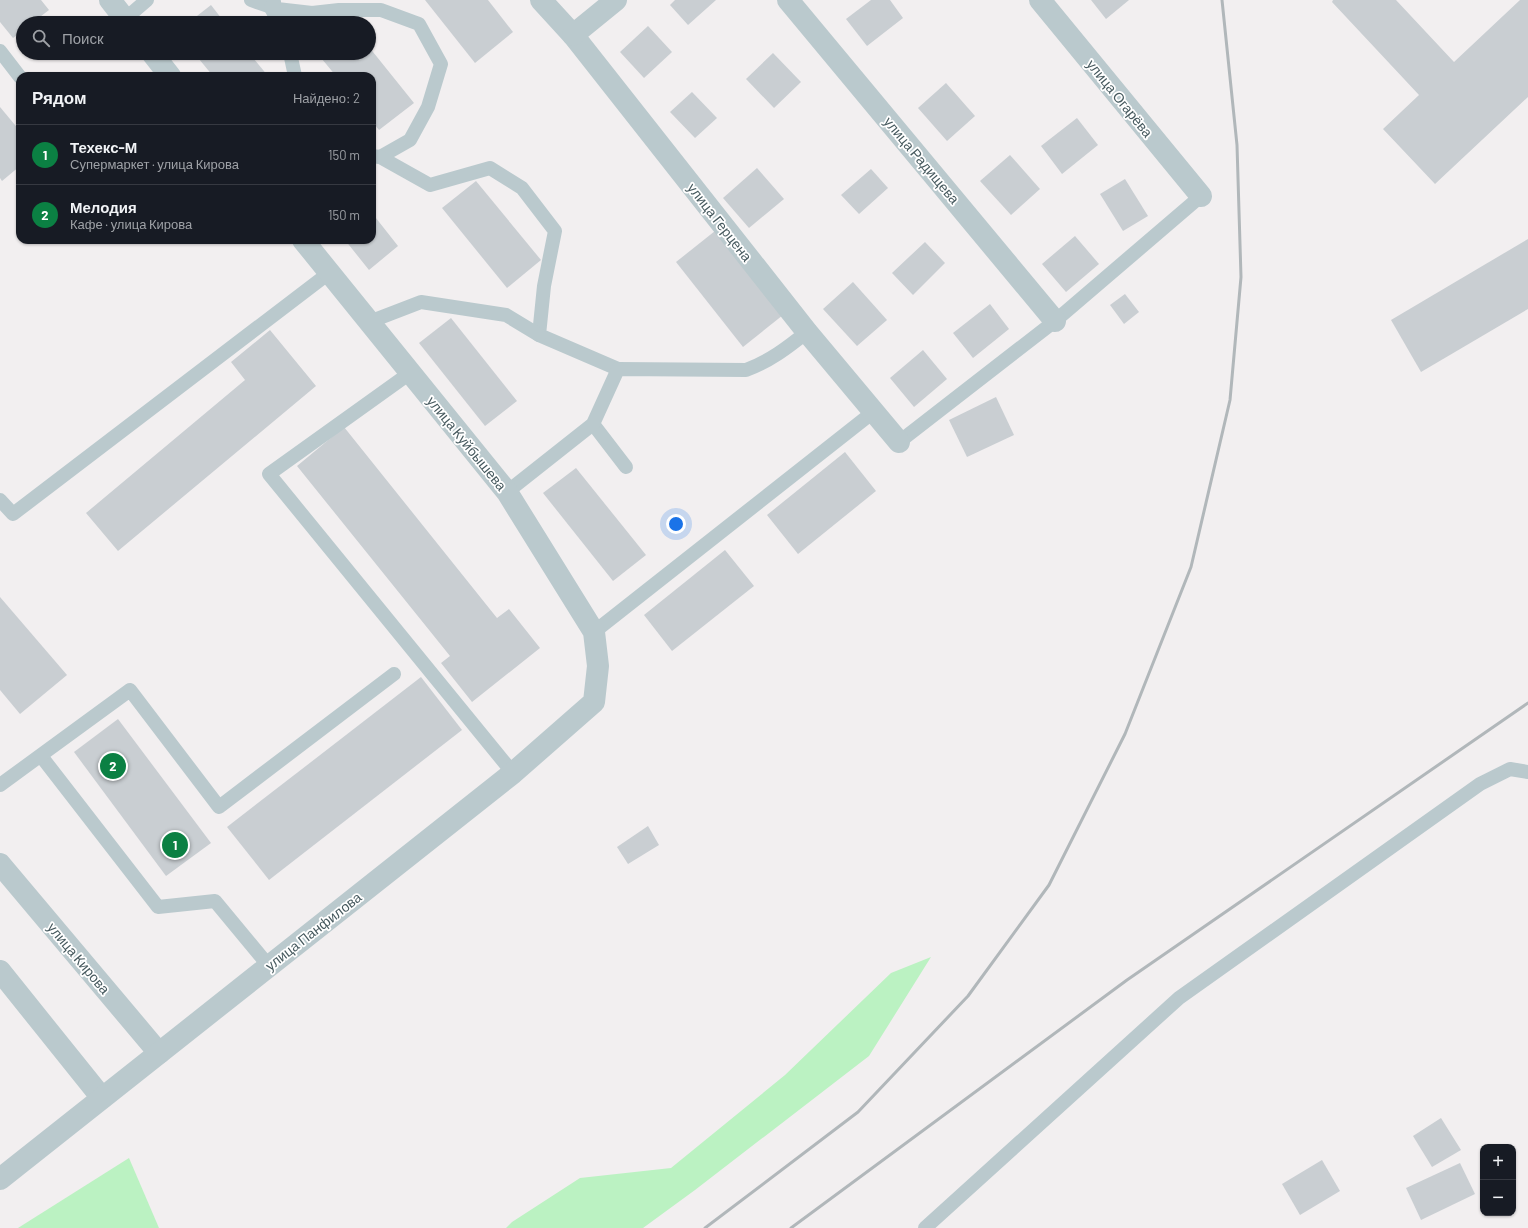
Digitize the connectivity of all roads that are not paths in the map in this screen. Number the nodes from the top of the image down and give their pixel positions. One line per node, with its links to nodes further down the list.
1 (110, 0): 9 (street)
2 (147, 0): 10 (lane)
3 (251, 0): 8 (lane)
4 (541, 0): 12 (street, улица Герцена)
5 (616, 0): 12 (street)
6 (788, 0): 23 (street, улица Радищева)
7 (1040, 0): 20 (street, улица Огарёва)
8 (273, 4): 11 (lane); 19 (lane)
9 (122, 16)
10 (131, 16)
11 (276, 16)
12 (573, 35): 25 (street, улица Герцена)
13 (0, 51): 16 (lane)
14 (157, 60): 17 (street)
15 (292, 60): 18 (lane)
16 (16, 72)
17 (167, 72)
18 (294, 72)
19 (376, 157): 26 (lane)
20 (1201, 196): 23 (lane)
21 (305, 244): 22 (street, улица Куйбышева)
22 (329, 272): 24 (street, улица Куйбышева); 34 (lane)
23 (1055, 321): 31 (lane)
24 (369, 322): 26 (lane); 28 (street, улица Куйбышева)
25 (807, 332): 27 (lane); 29 (street, улица Герцена)
26 (539, 335): 27 (lane)
27 (618, 369): 30 (lane)
28 (410, 373): 33 (street, улица Куйбышева); 39 (lane)
29 (872, 413): 31 (street, улица Герцена); 35 (lane)
30 (593, 424): 32 (lane); 33 (lane)
31 (899, 442)
32 (626, 467)
33 (507, 492): 35 (street, улица Куйбышева)
34 (0, 500)
35 (594, 632): 36 (street, улица Куйбышева)
36 (598, 666): 39 (street, улица Панфилова)
37 (394, 674): 38 (lane)
38 (41, 756): 41 (lane); 43 (lane)
39 (513, 772): 43 (street, улица Панфилова)
40 (1528, 772): 48 (lane)
41 (0, 785)
42 (0, 864): 45 (street, улица Кирова)
43 (268, 966): 45 (street, улица Панфилова)
44 (0, 971): 46 (street)
45 (159, 1053): 46 (street, улица Панфилова)
46 (102, 1098): 47 (street, улица Панфилова)
47 (0, 1179)
48 (925, 1228)

